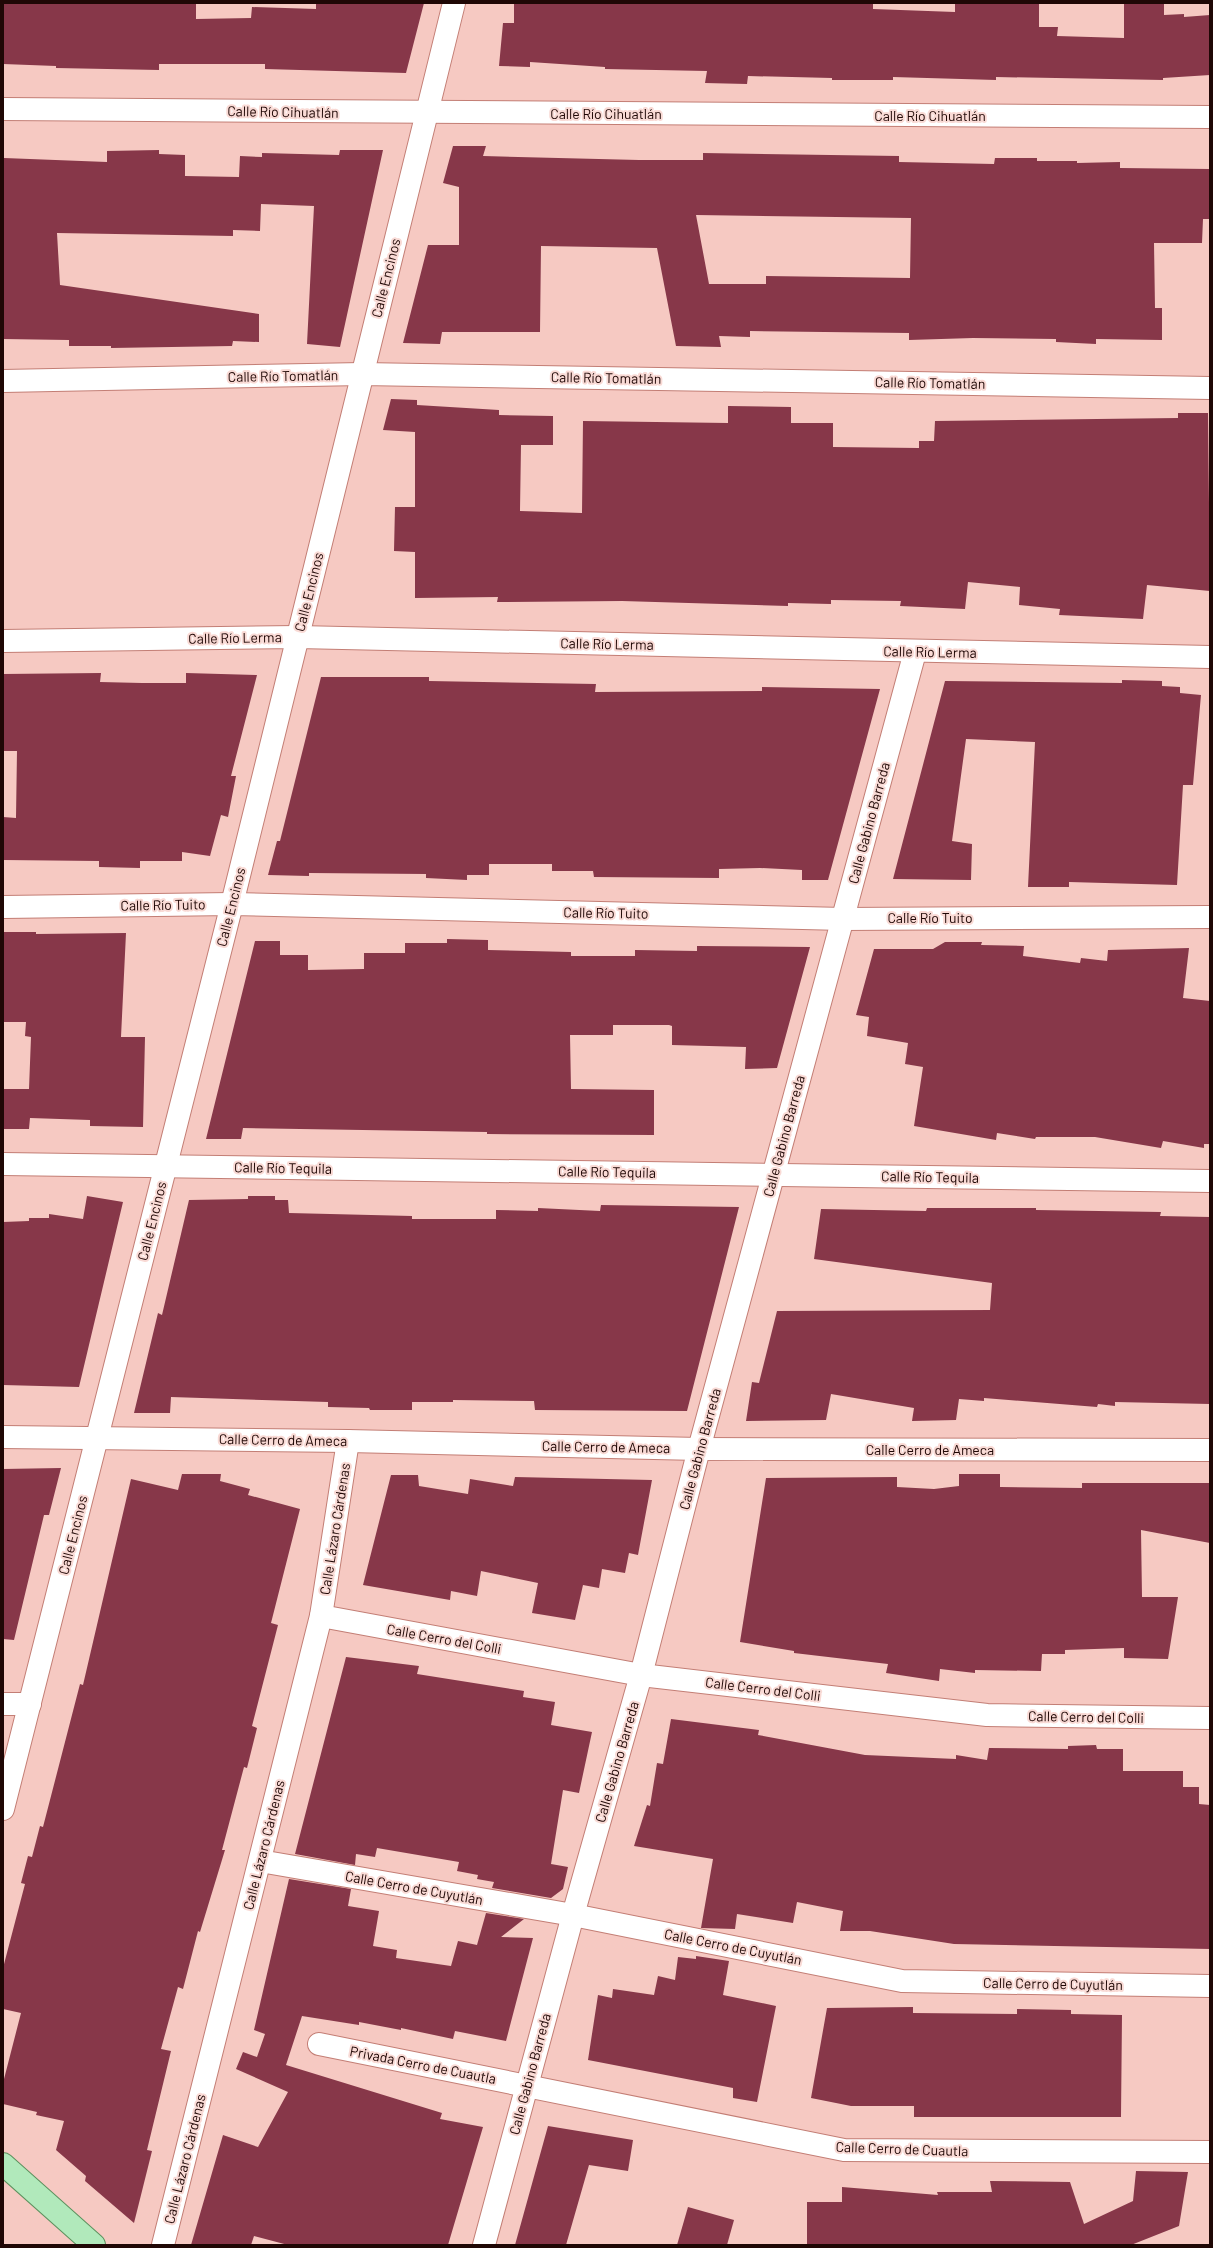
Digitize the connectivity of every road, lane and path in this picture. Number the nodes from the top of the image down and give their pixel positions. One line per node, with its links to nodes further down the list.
1 (454, 3): 3 (street, Calle Encinos)
2 (3, 109): 3 (street, Calle Río Cihuatlán)
3 (427, 114): 4 (street, Calle Río Cihuatlán); 5 (street, Calle Encinos)
4 (1210, 117)
5 (362, 374): 6 (street, Calle Río Tomatlán); 7 (street, Calle Río Tomatlán); 8 (street, Calle Encinos)
6 (3, 381)
7 (1210, 388)
8 (298, 637): 9 (street, Calle Río Lerma); 10 (street, Calle Río Lerma); 12 (street, Calle Encinos)
9 (3, 641)
10 (915, 652): 11 (street, Calle Río Lerma); 15 (street, Calle Gabino Barreda)
11 (1210, 657)
12 (232, 904): 13 (street, Calle Río Tuito); 15 (street, Calle Río Tuito); 17 (street, Calle Encinos)
13 (3, 907)
14 (1210, 917): 15 (street, Calle Río Tuito)
15 (843, 919): 18 (street, Calle Gabino Barreda)
16 (3, 1164): 17 (street, Calle Río Tequila)
17 (166, 1167): 18 (street, Calle Río Tequila); 21 (street, Calle Encinos)
18 (774, 1174): 19 (street, Calle Río Tequila); 23 (street, Calle Gabino Barreda)
19 (1210, 1182)
20 (3, 1437): 21 (street, Calle Cerro de Ameca)
21 (98, 1438): 22 (street, Calle Cerro de Ameca); 28 (street, Calle Encinos)
22 (348, 1441): 23 (street, Calle Cerro de Ameca); 25 (street, Calle Lázaro Cárdenas)
23 (699, 1449): 24 (street, Calle Cerro de Ameca); 26 (street, Calle Gabino Barreda)
24 (1210, 1450)
25 (322, 1616): 26 (street, Calle Cerro del Colli); 31 (street, Calle Lázaro Cárdenas)
26 (641, 1675): 29 (street, Calle Cerro del Colli); 32 (street, Calle Gabino Barreda)
27 (3, 1704): 28 (street)
28 (30, 1704): 30 (street, Calle Encinos)
29 (1210, 1718)
30 (3, 1810)
31 (260, 1861): 32 (street, Calle Cerro de Cuyutlán); 39 (street, Calle Lázaro Cárdenas)
32 (573, 1915): 33 (street, Calle Cerro de Cuyutlán); 35 (street, Calle Gabino Barreda)
33 (1210, 1986)
34 (319, 2044): 35 (street, Privada Cerro de Cuautla)
35 (527, 2086): 36 (street, Calle Cerro de Cuautla); 40 (street, Calle Gabino Barreda)
36 (1210, 2152)
37 (3, 2164): 38 (main road)
38 (94, 2245)
39 (163, 2245)
40 (484, 2245)

